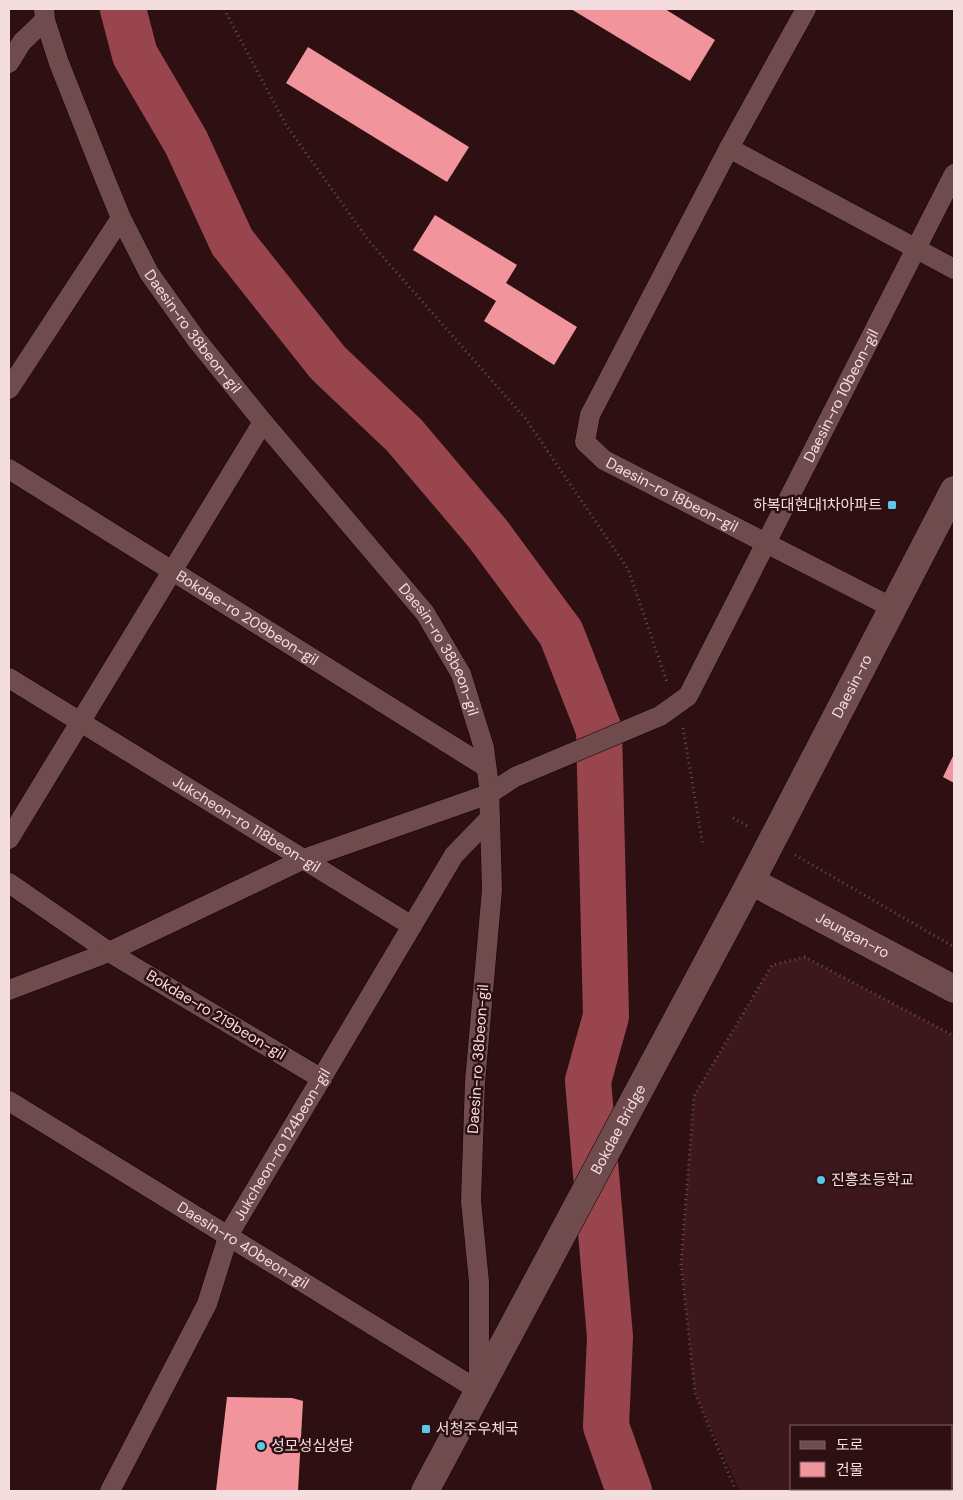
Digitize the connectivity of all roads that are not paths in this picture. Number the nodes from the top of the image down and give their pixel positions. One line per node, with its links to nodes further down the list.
1 (27, 9): 3 (street)
2 (806, 9): 5 (street)
3 (44, 14): 4 (street); 7 (street, Daesin-ro 38beon-gil)
4 (9, 62)
5 (729, 148): 8 (street); 14 (street, Daesin-ro 18beon-gil)
6 (954, 174): 8 (street, Daesin-ro 10beon-gil)
7 (121, 218): 10 (street); 11 (street, Daesin-ro 38beon-gil)
8 (915, 248): 9 (street); 14 (street, Daesin-ro 10beon-gil)
9 (954, 268)
10 (9, 389)
11 (262, 422): 15 (street); 19 (street, Daesin-ro 38beon-gil)
12 (9, 469): 15 (street, Bokdae-ro 209beon-gil)
13 (954, 490): 16 (street, Daesin-ro)
14 (764, 543): 16 (street, Daesin-ro 18beon-gil); 20 (street)
15 (173, 571): 18 (street); 19 (street, Bokdae-ro 209beon-gil)
16 (893, 608): 24 (street, Daesin-ro)
17 (9, 678): 18 (street, Jukcheon-ro 118beon-gil)
18 (81, 721): 22 (street); 23 (street, Jukcheon-ro 118beon-gil)
19 (486, 767): 20 (street, Daesin-ro 38beon-gil)
20 (489, 794): 21 (street, Daesin-ro 38beon-gil); 23 (street)
21 (490, 818): 26 (street, Jukcheon-ro 124beon-gil); 33 (street, Daesin-ro 38beon-gil)
22 (9, 839)
23 (304, 859): 26 (street, Jukcheon-ro 118beon-gil); 27 (street)
24 (751, 882): 28 (street, Jeungan-ro); 33 (street, Bokdae Bridge)
25 (9, 883): 27 (street, Bokdae-ro 219beon-gil)
26 (412, 926): 30 (street, Jukcheon-ro 124beon-gil)
27 (109, 952): 29 (street); 30 (street, Bokdae-ro 219beon-gil)
28 (954, 989)
29 (9, 990)
30 (322, 1079): 32 (street, Jukcheon-ro 124beon-gil)
31 (9, 1101): 32 (street, Daesin-ro 40beon-gil)
32 (229, 1234): 33 (street, Daesin-ro 40beon-gil); 35 (street, Jukcheon-ro 124beon-gil)
33 (483, 1384): 34 (street)
34 (428, 1490)
35 (110, 1491)

